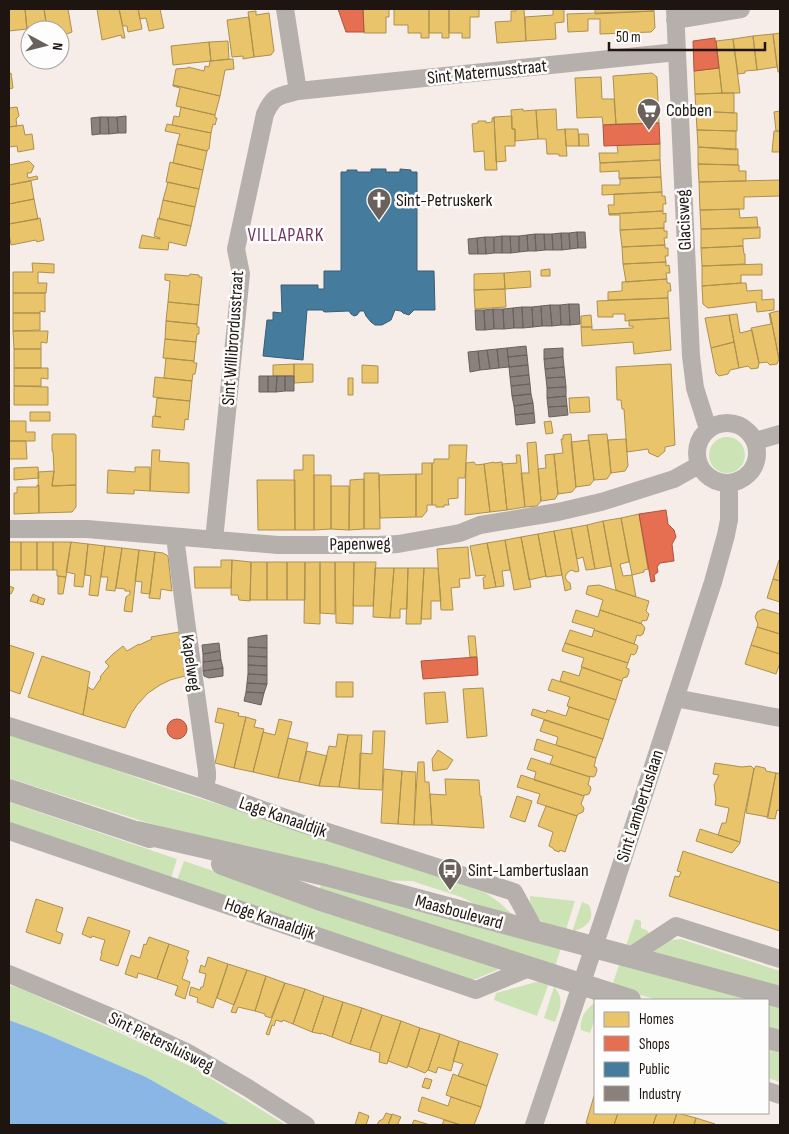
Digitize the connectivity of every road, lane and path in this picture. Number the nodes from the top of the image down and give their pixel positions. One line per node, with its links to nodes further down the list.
1 (285, 9): 5 (street)
2 (741, 9): 3 (street)
3 (675, 14): 4 (street, Glacisweg)
4 (676, 52): 5 (street, Sint Maternusstraat); 6 (street, Glacisweg)
5 (298, 91): 13 (street, Sint Willibrordusstraat)
6 (708, 429): 8 (street); 9 (street)
7 (780, 434): 8 (street)
8 (755, 441): 10 (street)
9 (699, 465): 10 (street); 13 (street, Papenweg)
10 (729, 483): 14 (street, Sint Lambertuslaan)
11 (9, 529): 12 (street, Papenweg)
12 (176, 537): 13 (street, Papenweg); 17 (street, Kapelweg)
13 (214, 540)
14 (675, 698): 15 (street); 22 (street, Sint Lambertuslaan)
15 (780, 718)
16 (9, 726): 17 (street, Lage Kanaaldijk)
17 (204, 789): 21 (street, Lage Kanaaldijk)
18 (9, 790): 20 (street, Maasboulevard)
19 (9, 831): 25 (street, Hoge Kanaaldijk)
20 (137, 832): 21 (street, Maasboulevard); 25 (street, Maasboulevard)
21 (536, 932): 22 (street, Maasboulevard)
22 (593, 948): 23 (street, Maasboulevard); 27 (street, Sint Lambertuslaan)
23 (629, 957): 24 (street); 28 (street, Maasboulevard)
24 (780, 959)
25 (529, 968): 27 (street, Maasboulevard)
26 (9, 974): 30 (street, Sint Pietersluisweg)
27 (581, 984): 29 (street, Maasboulevard); 31 (street, Sint Lambertuslaan)
28 (780, 997)
29 (627, 999)
30 (306, 1125)
31 (534, 1125)

